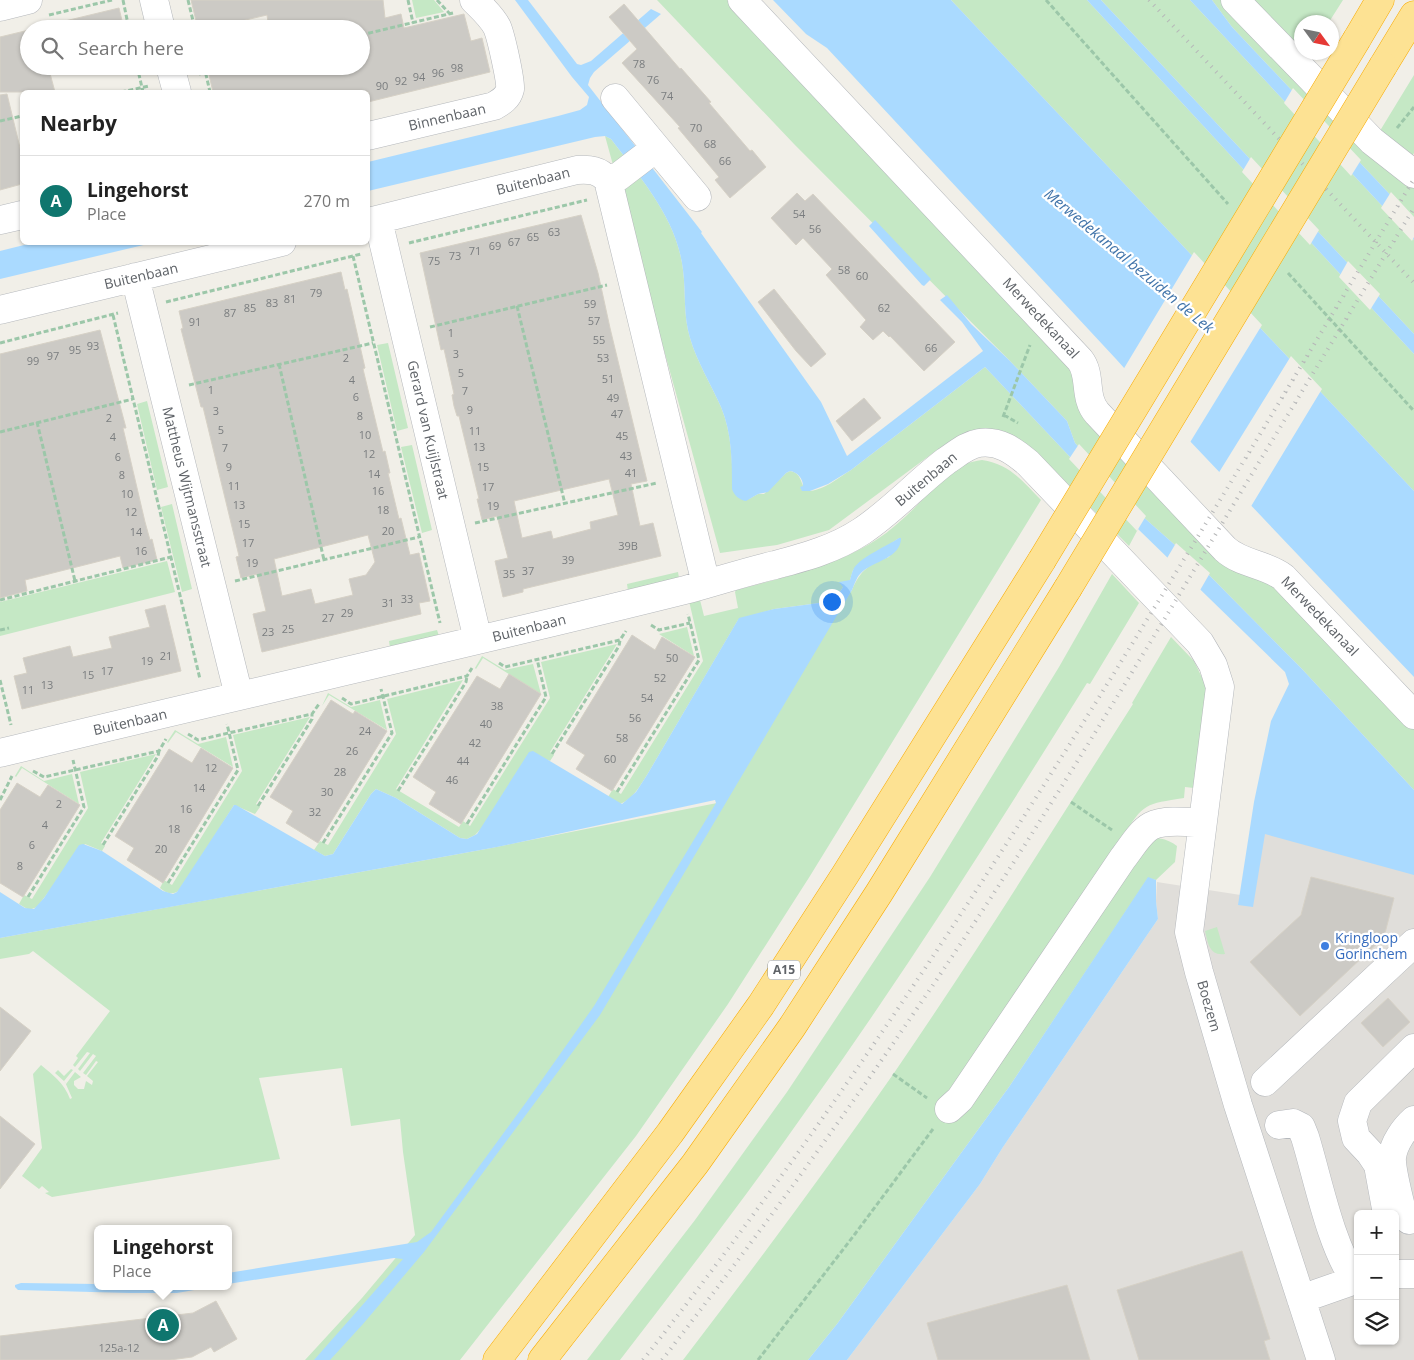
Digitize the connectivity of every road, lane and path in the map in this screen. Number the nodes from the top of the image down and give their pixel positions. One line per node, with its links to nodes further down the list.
1 (112, 0): 12 (path)
2 (123, 0): 15 (path)
3 (154, 0): 16 (street)
4 (188, 0): 17 (path)
5 (408, 0): 18 (path)
6 (437, 0): 13 (path)
7 (742, 0): 88 (street, Merwedekanaal)
8 (1236, 0): 33 (street)
9 (1380, 0): 123 (highway, A15, bridge)
10 (466, 6): 13 (path); 31 (street, Binnenbaan)
11 (0, 7): 12 (street)
12 (37, 8)
13 (450, 14): 18 (path)
14 (1414, 15): 124 (highway, A15, bridge)
15 (127, 20)
16 (159, 20)
17 (193, 20)
18 (413, 23): 19 (path)
19 (370, 33)
20 (139, 75): 23 (path)
21 (172, 75): 24 (street)
22 (206, 75): 25 (path)
23 (142, 90)
24 (176, 90)
25 (210, 90)
26 (615, 98): 32 (street)
27 (1414, 107): 30 (path)
28 (20, 116): 29 (path)
29 (0, 121)
30 (1393, 133)
31 (370, 136)
32 (653, 150): 34 (street); 35 (street)
33 (1414, 174)
34 (614, 182): 38 (street, Buitenbaan); 40 (path); 43 (street)
35 (697, 197)
36 (20, 215): 37 (street)
37 (0, 220)
38 (373, 221): 40 (street, Gerard van Kuijlstraat)
39 (270, 245): 42 (street, Buitenbaan)
40 (385, 249): 41 (path); 76 (street, Gerard van Kuijlstraat)
41 (353, 256): 45 (path); 51 (path)
42 (134, 278): 45 (street, Mattheus Wijtmansstraat); 46 (street, Buitenbaan)
43 (632, 280): 44 (path); 66 (street)
44 (517, 306): 48 (path); 59 (path)
45 (142, 308): 47 (path); 85 (street, Mattheus Wijtmansstraat)
46 (0, 310)
47 (113, 315): 50 (path); 54 (path)
48 (424, 328)
49 (1033, 338): 55 (path)
50 (0, 342)
51 (374, 343): 52 (path); 61 (path)
52 (278, 364): 53 (path); 63 (path)
53 (182, 386)
54 (133, 399): 56 (path); 62 (path)
55 (1009, 401)
56 (37, 422): 57 (path); 64 (path)
57 (0, 432)
58 (660, 482): 59 (path)
59 (565, 504): 60 (path)
60 (471, 524)
61 (420, 537): 63 (path); 69 (path)
62 (171, 557): 64 (path); 82 (path)
63 (324, 560): 65 (path)
64 (75, 581): 67 (path)
65 (230, 583)
66 (694, 587): 70 (path); 75 (street, Buitenbaan); 76 (street, Buitenbaan)
67 (0, 600)
68 (643, 621): 70 (path)
69 (440, 623)
70 (690, 623): 98 (path)
71 (630, 624): 74 (path)
72 (9, 628): 73 (path)
73 (0, 630)
74 (620, 640): 77 (path, Buitenbaan); 94 (path)
75 (1200, 643): 102 (street, Boezem)
76 (477, 650): 79 (street, Buitenbaan); 80 (path)
77 (537, 659): 78 (path, Buitenbaan); 103 (path)
78 (498, 662)
79 (375, 664): 84 (path); 85 (street, Buitenbaan)
80 (467, 676): 84 (path); 97 (path)
81 (0, 680): 95 (path)
82 (200, 682)
83 (336, 694): 84 (path)
84 (383, 696): 105 (path)
85 (230, 698): 90 (path); 92 (street, Buitenbaan)
86 (323, 698): 87 (path)
87 (312, 714): 90 (path, Buitenbaan); 101 (path)
88 (1414, 715)
89 (182, 731): 90 (path, Buitenbaan)
90 (229, 733): 107 (path)
91 (169, 734): 93 (path, Buitenbaan)
92 (68, 737): 95 (street, Buitenbaan); 96 (path)
93 (159, 750): 96 (path); 106 (path, Buitenbaan)
94 (552, 754)
95 (13, 755): 96 (path); 99 (path)
96 (76, 770): 108 (path)
97 (398, 790)
98 (617, 792)
99 (0, 800)
100 (1071, 802): 104 (path)
101 (258, 806)
102 (1202, 823): 113 (street); 122 (street, Boezem)
103 (467, 824)
104 (1111, 829)
105 (323, 843)
106 (103, 845)
107 (168, 883)
108 (28, 897)
109 (1414, 943): 112 (street)
110 (1414, 1048): 116 (street)
111 (893, 1074): 113 (path)
112 (1265, 1082)
113 (937, 1103): 125 (path)
114 (1414, 1120): 117 (street)
115 (1279, 1125): 120 (street)
116 (1386, 1210)
117 (1414, 1219)
118 (1399, 1274): 119 (street)
119 (1414, 1274)
120 (1354, 1276)
121 (1354, 1281): 122 (street)
122 (1301, 1298): 126 (street, Boezem)
123 (497, 1360)
124 (542, 1360)
125 (758, 1360)
126 (1321, 1360)

